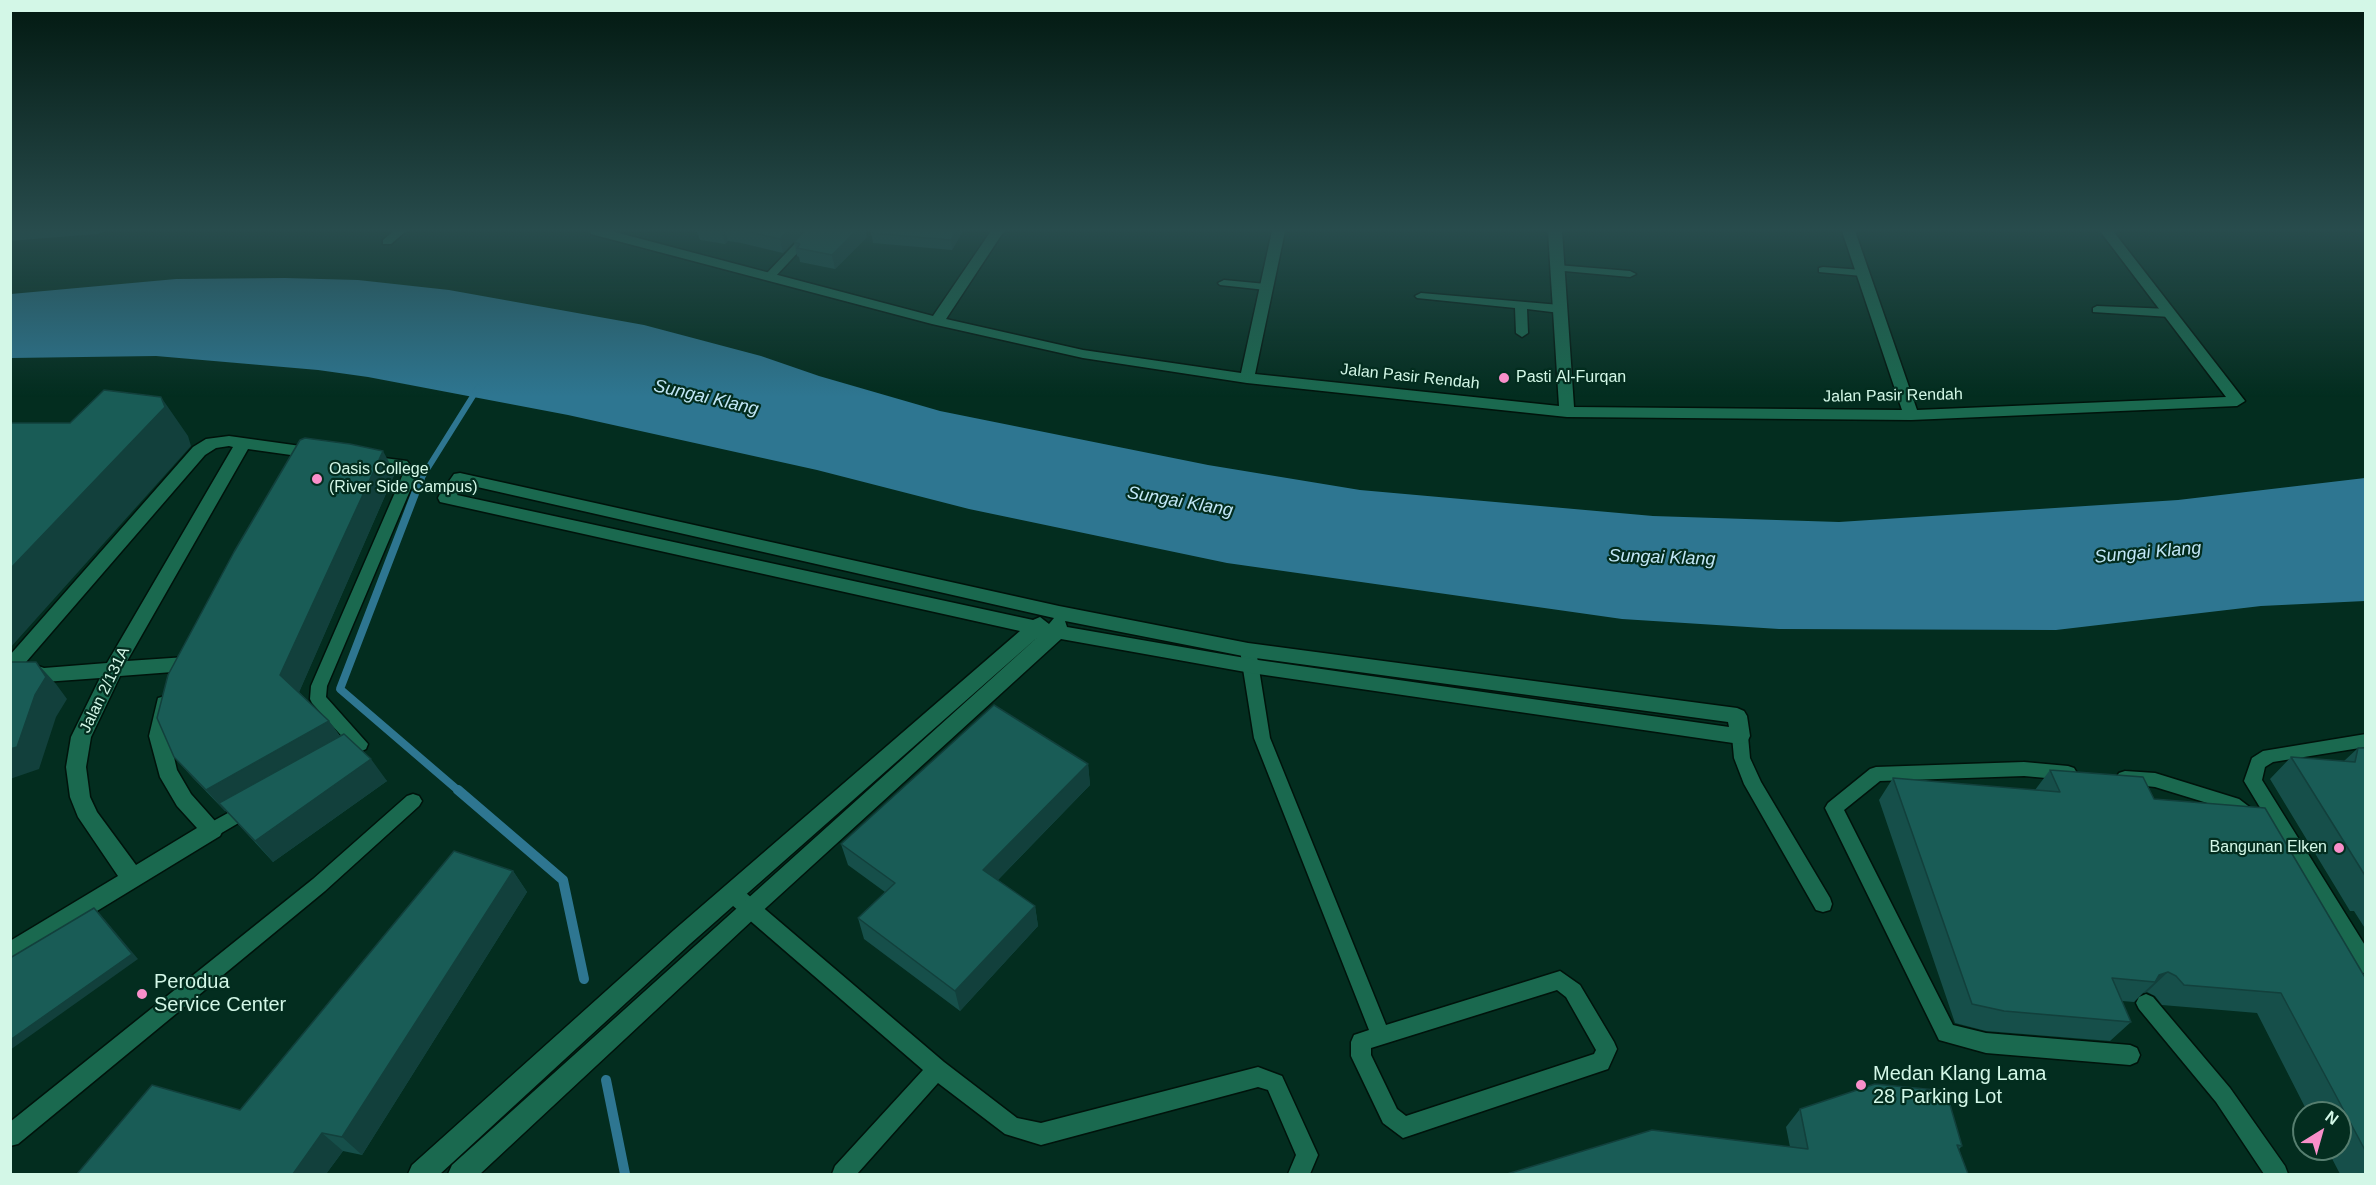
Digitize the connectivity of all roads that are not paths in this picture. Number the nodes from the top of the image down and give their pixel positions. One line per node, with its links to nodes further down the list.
1 (808, 286): 13 (street, Jalan Pasir Rendah)
2 (961, 286): 13 (street)
3 (1259, 286): 7 (lane)
4 (1558, 286): 10 (street)
5 (1867, 286): 17 (street)
6 (2149, 286): 12 (street)
7 (1266, 287): 15 (street)
8 (1421, 296): 9 (lane)
9 (1521, 306): 10 (lane); 14 (lane)
10 (1560, 309): 16 (street)
11 (2097, 310): 12 (lane)
12 (2170, 313): 17 (street, Jalan Pasir Rendah)
13 (937, 321): 15 (street, Jalan Pasir Rendah)
14 (1522, 333)
15 (1247, 378): 16 (street, Jalan Pasir Rendah)
16 (1567, 412): 17 (street, Jalan Pasir Rendah)
17 (1911, 415)
18 (243, 443): 20 (street); 26 (street, Jalan 2/131A); 26 (street)
19 (355, 458): 29 (lane)
20 (297, 472)
21 (1058, 623): 22 (street); 22 (street); 24 (street); 37 (street)
22 (1034, 627): 37 (street)
23 (198, 643): 25 (street)
24 (1249, 658): 27 (street); 42 (lane)
25 (186, 663): 26 (street); 34 (street)
26 (114, 668): 36 (street, Jalan 2/131A)
27 (1740, 736): 38 (lane)
28 (2366, 740): 40 (lane)
29 (321, 767)
30 (2084, 774): 43 (lane)
31 (2107, 776): 35 (lane)
32 (261, 801): 34 (lane)
33 (413, 801): 45 (lane)
34 (212, 830): 36 (street)
35 (2291, 877)
36 (133, 879): 39 (street)
37 (741, 901): 44 (lane); 46 (street); 47 (street)
38 (1823, 904)
39 (10, 954)
40 (2366, 965)
41 (2146, 1003): 50 (lane)
42 (1381, 1036): 42 (lane)
43 (2130, 1055)
44 (937, 1069): 48 (lane); 49 (lane)
45 (10, 1136)
46 (421, 1174)
47 (461, 1174)
48 (843, 1174)
49 (1299, 1174)
50 (2277, 1174)

